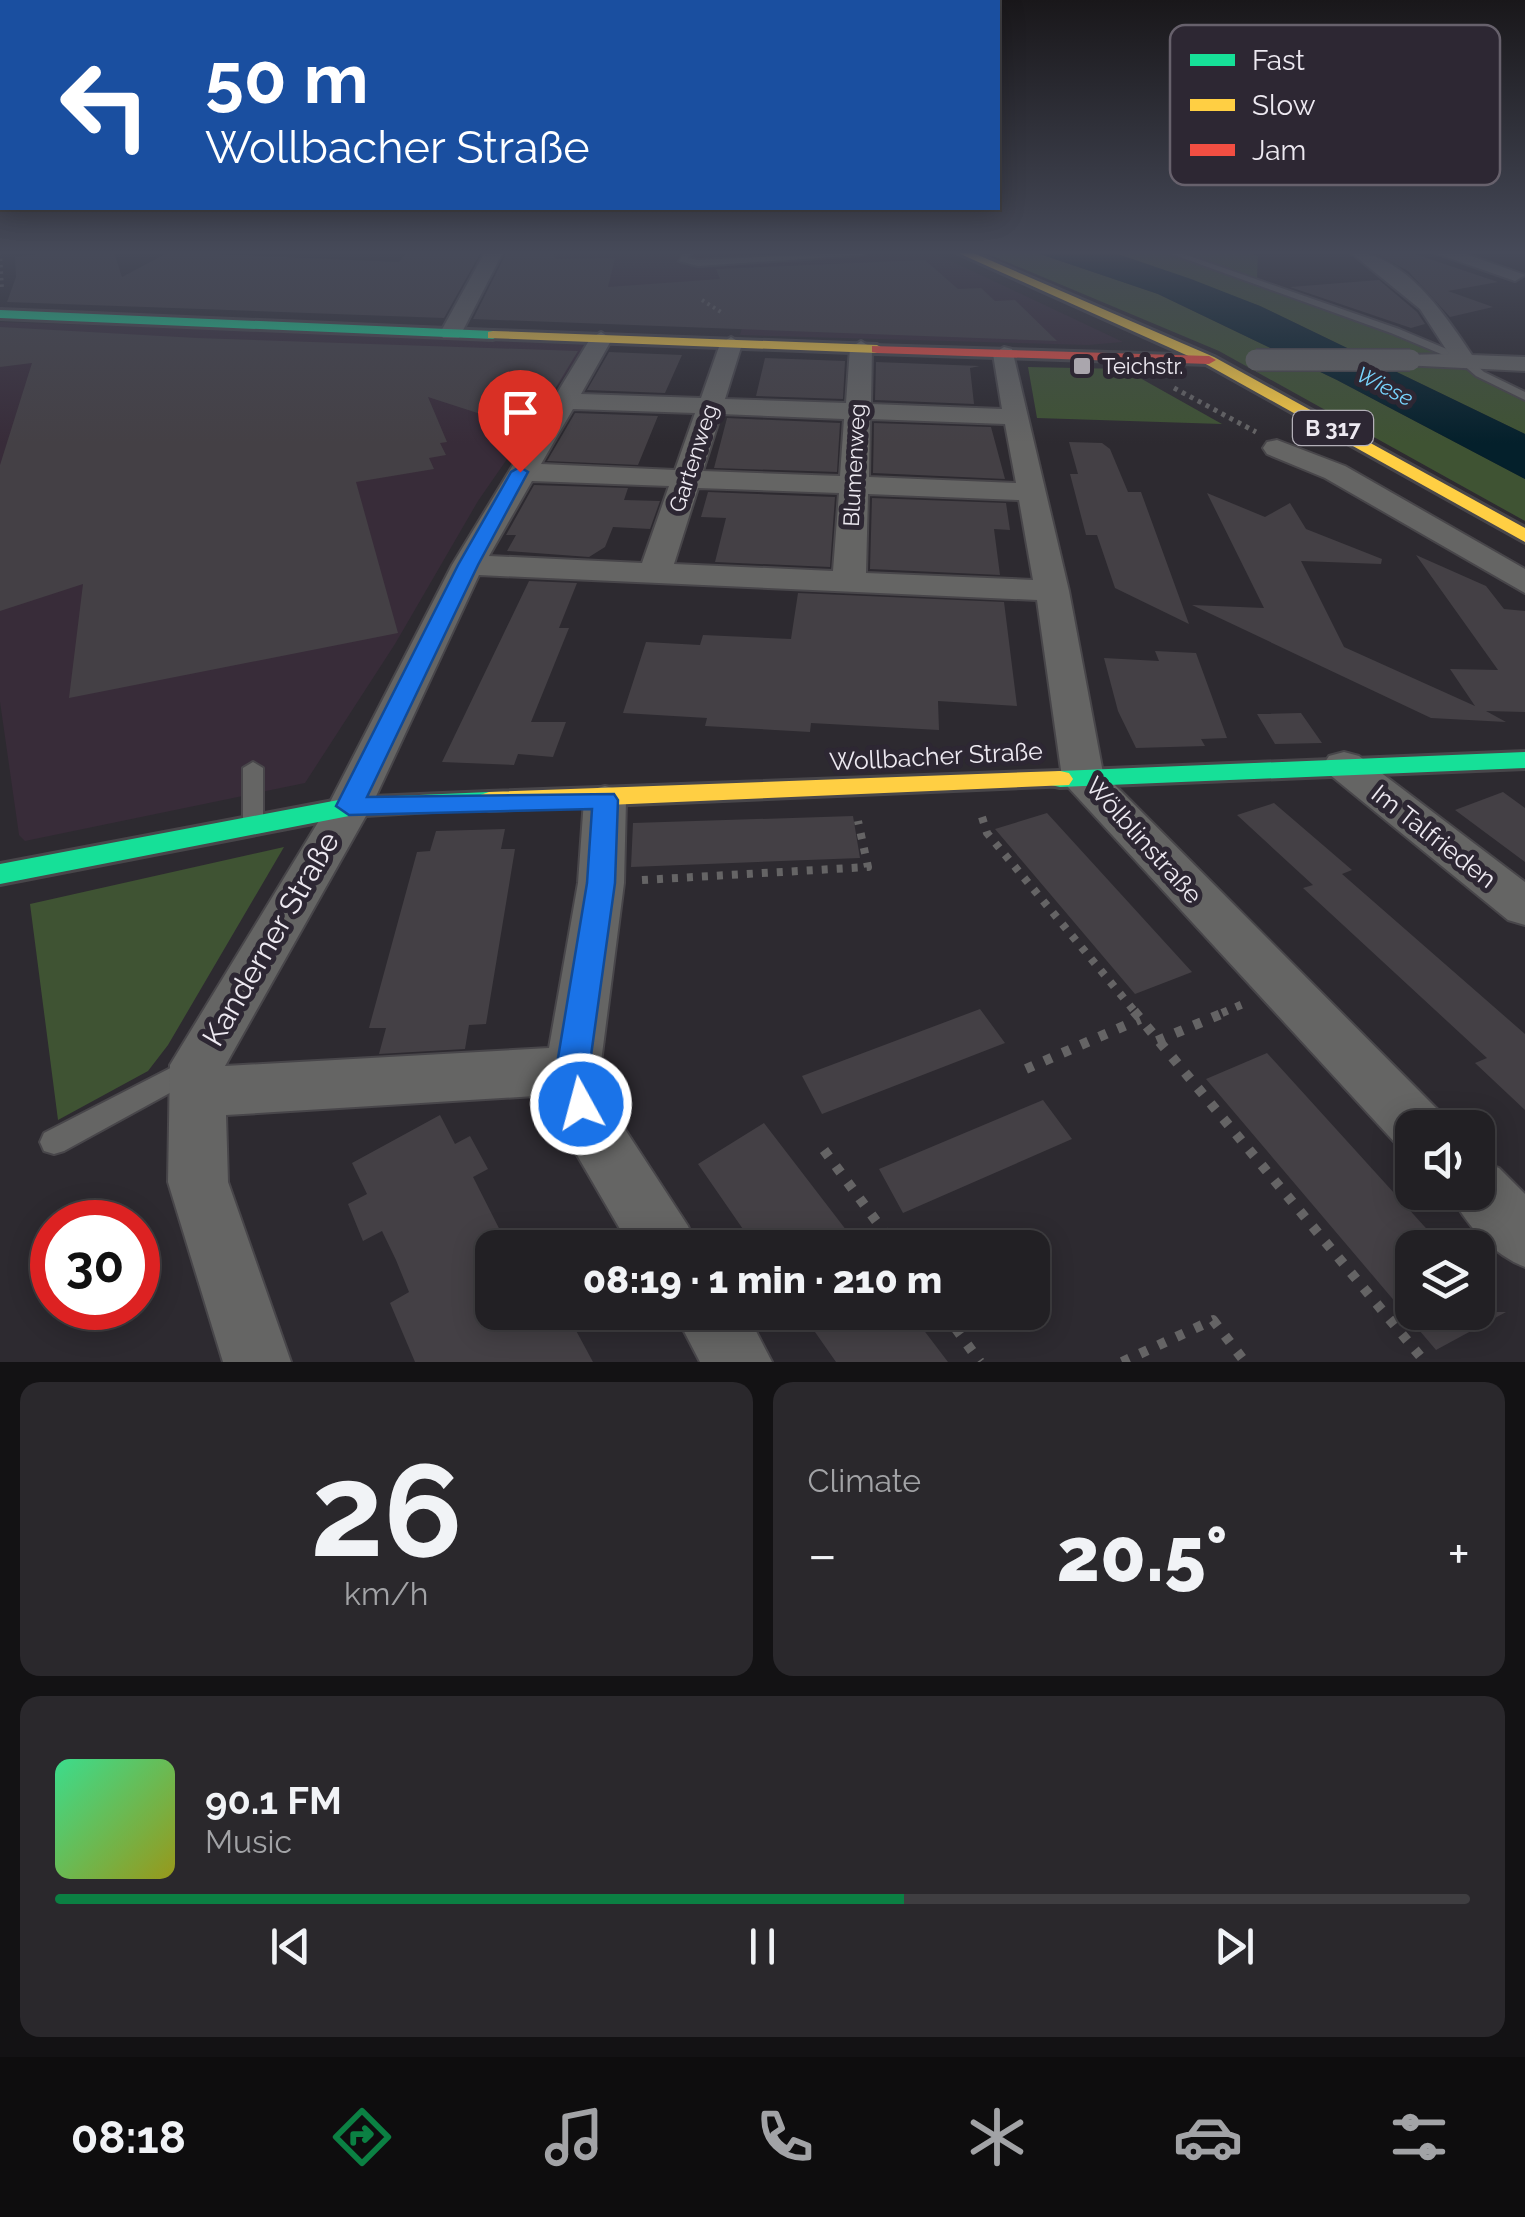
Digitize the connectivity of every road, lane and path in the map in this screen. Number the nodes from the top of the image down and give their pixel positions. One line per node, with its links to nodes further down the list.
1 (180, 316): 6 (street)
2 (460, 316): 6 (street)
3 (1107, 316): 12 (street, B 317)
4 (1353, 316): 13 (lane)
5 (1434, 316): 13 (street)
6 (451, 333): 7 (street)
7 (600, 339): 8 (street); 16 (street, Kanderner Straße)
8 (731, 344): 9 (street); 17 (street, Gartenweg)
9 (860, 348): 10 (street); 18 (street, Blumenweg)
10 (1004, 354): 11 (street); 19 (street, Wölblinstraße)
11 (1112, 358): 12 (street); 20 (path)
12 (1209, 360): 13 (street, bridge); 25 (street, B 317)
13 (1464, 360): 14 (street); 15 (lane)
14 (1525, 364)
15 (1525, 397)
16 (564, 401): 17 (street); 21 (street, Kanderner Straße)
17 (710, 406): 18 (street); 22 (street, Gartenweg)
18 (858, 411): 19 (street); 23 (street, Blumenweg)
19 (1016, 417): 24 (street, Wölblinstraße)
20 (1276, 448): 29 (street)
21 (520, 472): 22 (street); 26 (street, Kanderner Straße)
22 (686, 478): 23 (street); 27 (street, Gartenweg)
23 (853, 486): 24 (street); 28 (street, Blumenweg)
24 (1031, 492): 30 (street, Wölblinstraße)
25 (1525, 536)
26 (468, 565): 27 (street); 38 (street, Kanderner Straße)
27 (655, 573): 28 (street)
28 (848, 581): 30 (street)
29 (1525, 584)
30 (1052, 590): 34 (street, Wölblinstraße)
31 (1525, 760): 32 (street, Wollbacher Straße)
32 (1344, 765): 34 (street, Wollbacher Straße); 42 (street, Im Talfrieden)
33 (253, 768): 39 (lane)
34 (1083, 777): 35 (street, Wollbacher Straße); 43 (street, Wölblinstraße)
35 (973, 782): 36 (street, Wollbacher Straße); 44 (path)
36 (851, 787): 37 (street, Wollbacher Straße); 41 (path)
37 (605, 800): 38 (street, Wollbacher Straße); 41 (street)
38 (349, 806): 39 (street, Kanderner Straße); 48 (street, Kanderner Straße)
39 (253, 822): 40 (street, Kanderner Straße)
40 (0, 874)
41 (601, 883): 47 (street)
42 (1525, 907)
43 (1281, 987): 45 (path); 49 (street, Wölblinstraße)
44 (1140, 1019): 45 (path); 46 (path)
45 (1158, 1041): 63 (path)
46 (1026, 1069)
47 (573, 1070): 48 (street); 53 (street)
48 (197, 1079): 50 (lane); 58 (street)
49 (1401, 1110)
50 (54, 1142)
51 (824, 1150): 54 (path)
52 (1495, 1206): 55 (street)
53 (655, 1230)
54 (883, 1230)
55 (1525, 1237)
56 (718, 1330): 59 (street)
57 (957, 1330): 60 (path)
58 (257, 1362)
59 (738, 1362)
60 (980, 1362)
61 (1122, 1362): 62 (path)
62 (1245, 1362)
63 (1425, 1362)

